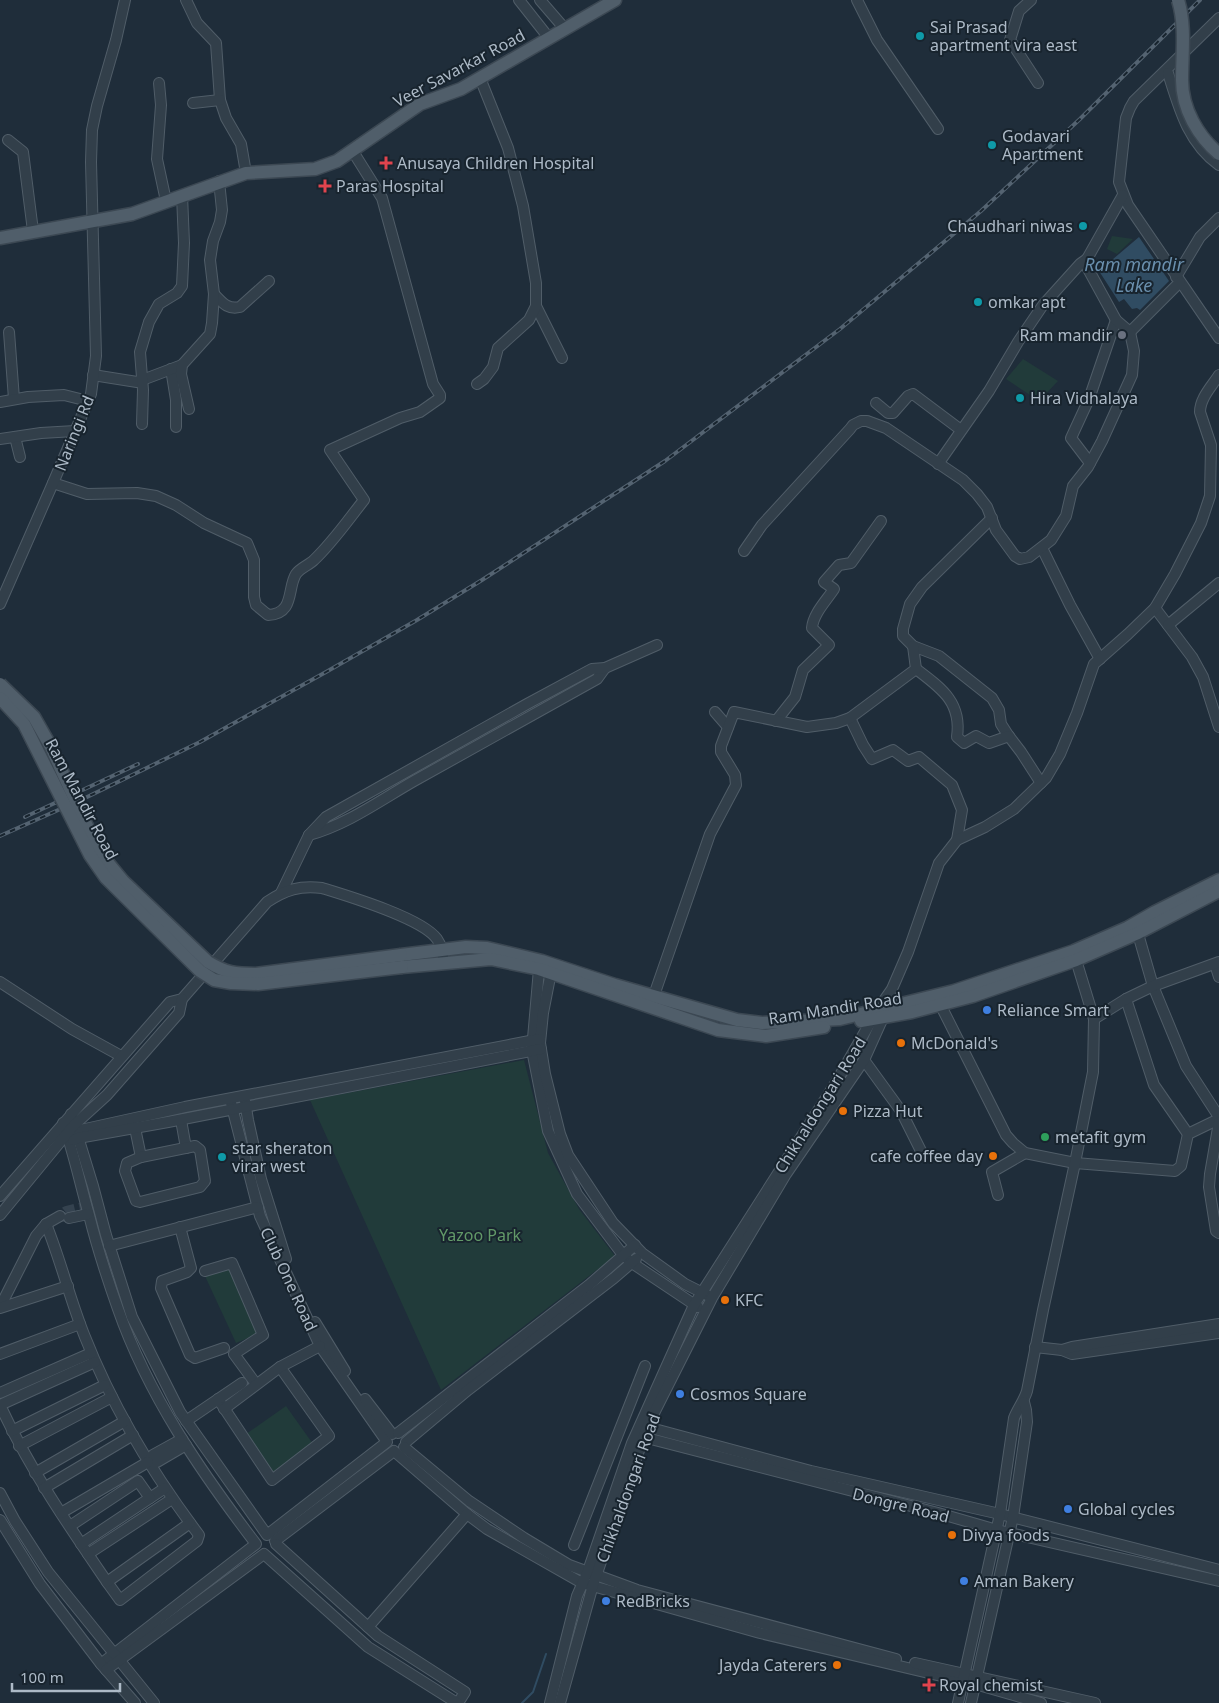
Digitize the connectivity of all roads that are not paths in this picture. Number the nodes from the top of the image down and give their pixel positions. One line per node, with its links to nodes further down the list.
1 (125, 0): 29 (street, Naringi Rd)
2 (186, 0): 16 (street)
3 (518, 0): 11 (street)
4 (540, 0): 10 (street)
5 (615, 0): 10 (main road, Veer Savarkar Road)
6 (857, 0): 18 (street)
7 (1031, 0): 15 (street)
8 (1178, 0): 21 (main road, bridge)
9 (1219, 18): 26 (street)
10 (565, 29): 11 (main road, Veer Savarkar Road)
11 (549, 38): 13 (main road, Veer Savarkar Road)
12 (1168, 73): 22 (street)
13 (480, 78): 20 (main road, Veer Savarkar Road); 36 (street)
14 (159, 83): 27 (street)
15 (1038, 83)
16 (220, 100): 17 (street); 23 (street)
17 (193, 103)
18 (938, 128)
19 (8, 140): 30 (street)
20 (352, 150): 23 (main road, Veer Savarkar Road); 62 (street)
21 (1219, 154)
22 (1219, 165)
23 (246, 173): 24 (main road, Veer Savarkar Road)
24 (218, 181): 25 (main road, Veer Savarkar Road); 35 (street)
25 (182, 195): 27 (main road, Veer Savarkar Road); 46 (street)
26 (1123, 195): 32 (street); 33 (street)
27 (166, 201): 29 (main road, Veer Savarkar Road)
28 (1219, 218): 33 (street)
29 (93, 221): 30 (main road, Veer Savarkar Road); 44 (street, Naringi Rd)
30 (33, 232): 31 (main road, Veer Savarkar Road)
31 (0, 238)
32 (1087, 259): 37 (street); 55 (street)
33 (1178, 280): 39 (street); 40 (street)
34 (270, 281): 35 (street)
35 (214, 294): 42 (street)
36 (536, 306): 41 (street); 47 (street)
37 (1116, 320): 39 (street); 60 (street)
38 (9, 332): 48 (street)
39 (1130, 332): 60 (street)
40 (1219, 338)
41 (562, 358)
42 (182, 366): 43 (street); 52 (street)
43 (171, 369): 46 (street); 54 (street)
44 (93, 375): 46 (street); 49 (street, Naringi Rd)
45 (1219, 375): 69 (street)
46 (142, 380): 53 (street)
47 (477, 384)
48 (14, 399): 49 (street); 50 (street)
49 (88, 401): 56 (street, Naringi Rd)
50 (0, 402)
51 (876, 403): 55 (street)
52 (189, 409)
53 (142, 424)
54 (176, 427)
55 (961, 430): 61 (street)
56 (75, 432): 57 (street); 62 (street, Naringi Rd)
57 (15, 437): 58 (street); 59 (street)
58 (0, 439)
59 (20, 457)
60 (1090, 463): 65 (street)
61 (938, 464): 63 (street); 66 (street)
62 (54, 483): 68 (street, Naringi Rd)
63 (992, 518): 65 (street); 72 (street)
64 (881, 521): 80 (street)
65 (1042, 548): 73 (street)
66 (744, 550)
67 (1219, 583): 70 (street)
68 (0, 604)
69 (1155, 608): 70 (street); 73 (street)
70 (1168, 625): 82 (street)
71 (657, 645): 74 (street)
72 (913, 646): 75 (street); 84 (street)
73 (1100, 658): 86 (street)
74 (605, 668): 83 (street); 85 (street)
75 (916, 669): 79 (street); 84 (street)
76 (0, 684): 95 (main road, bridge)
77 (0, 698): 95 (main road, Ram Mandir Road, bridge)
78 (714, 712): 81 (street)
79 (850, 718): 80 (street); 88 (street)
80 (776, 721): 81 (street)
81 (728, 727): 103 (street)
82 (1219, 727)
83 (476, 732): 85 (street); 87 (street)
84 (1009, 736): 86 (street)
85 (483, 742): 87 (street)
86 (1041, 783): 88 (street)
87 (309, 835): 91 (street)
88 (957, 840): 105 (street, Chikhaldongari Road)
89 (1219, 880): 92 (main road)
90 (1219, 891): 92 (main road, Ram Mandir Road)
91 (281, 893): 93 (street); 101 (street)
92 (1136, 928): 94 (main road, Ram Mandir Road); 100 (street); 105 (main road)
93 (443, 956): 95 (main road); 97 (main road)
94 (1076, 960): 104 (main road, Ram Mandir Road); 106 (street)
95 (401, 961)
96 (1217, 963): 98 (street); 100 (street)
97 (546, 967): 103 (main road); 107 (street)
98 (1219, 977)
99 (0, 982): 108 (street)
100 (1153, 986): 102 (street); 116 (street)
101 (182, 999): 108 (street); 119 (street)
102 (1126, 999): 106 (street); 120 (street)
103 (652, 1002): 105 (main road)
104 (940, 1004): 105 (main road, Ram Mandir Road); 122 (street)
105 (881, 1013): 109 (street, Chikhaldongari Road); 142 (street, Chikhaldongari Road)
106 (1094, 1019): 125 (street)
107 (536, 1044): 110 (street); 112 (street); 135 (street); 138 (street)
108 (121, 1056): 114 (street)
109 (864, 1060): 123 (street); 143 (street, Chikhaldongari Road)
110 (245, 1096): 111 (street); 112 (street, Club One Road)
111 (230, 1099): 113 (street, Club One Road); 119 (street)
112 (246, 1107): 113 (street); 172 (street, Club One Road)
113 (233, 1109): 115 (street); 128 (street, Club One Road)
114 (71, 1114): 117 (street); 119 (street)
115 (180, 1120): 118 (street); 121 (street)
116 (1219, 1120): 120 (street); 129 (street)
117 (63, 1123): 119 (street); 127 (street)
118 (135, 1128): 119 (street); 124 (street)
119 (72, 1134): 130 (street); 131 (street); 136 (street)
120 (1188, 1134): 125 (street)
121 (186, 1148): 124 (street); 124 (street)
122 (1025, 1153): 125 (street); 126 (street)
123 (923, 1155)
124 (141, 1158)
125 (1076, 1163): 152 (street)
126 (998, 1195)
127 (0, 1196)
128 (258, 1207): 133 (street); 151 (street, Club One Road)
129 (1216, 1211): 134 (street)
130 (88, 1214): 132 (street); 173 (street)
131 (0, 1215)
132 (46, 1224): 141 (street); 145 (street)
133 (180, 1227): 136 (street); 153 (street)
134 (1219, 1233)
135 (635, 1245): 137 (street); 138 (street)
136 (109, 1246): 167 (street)
137 (642, 1253): 139 (street); 142 (street)
138 (623, 1255): 139 (street); 172 (street)
139 (632, 1263): 144 (street); 174 (street)
140 (205, 1271): 159 (street)
141 (68, 1286): 145 (street); 147 (street)
142 (701, 1292): 143 (street); 144 (street, Chikhaldongari Road)
143 (712, 1298): 146 (street, Chikhaldongari Road)
144 (694, 1305): 146 (street); 200 (street, Chikhaldongari Road)
145 (0, 1308)
146 (706, 1311): 168 (street, Chikhaldongari Road)
147 (80, 1324): 154 (street); 155 (street)
148 (1219, 1324): 150 (street)
149 (1219, 1333): 150 (street)
150 (1128, 1342): 152 (street)
151 (320, 1346): 157 (street); 172 (street, Club One Road)
152 (1035, 1347): 164 (street)
153 (224, 1348)
154 (0, 1354)
155 (93, 1357): 160 (street); 161 (street); 169 (street)
156 (645, 1366): 195 (street)
157 (280, 1367): 159 (street); 165 (street)
158 (242, 1383): 163 (street)
159 (256, 1384): 165 (street)
160 (106, 1385): 162 (street); 169 (street)
161 (0, 1393)
162 (112, 1397): 166 (street); 175 (street)
163 (218, 1400): 165 (street); 167 (street)
164 (1024, 1402): 185 (street); 186 (street)
165 (224, 1409)
166 (125, 1421): 170 (street); 177 (street)
167 (186, 1421): 192 (street)
168 (647, 1427): 171 (street, Chikhaldongari Road); 185 (street, Dongre Road)
169 (12, 1431): 175 (street)
170 (133, 1435): 176 (street); 178 (street)
171 (643, 1437): 190 (street, Dongre Road); 200 (street, Chikhaldongari Road)
172 (393, 1440): 174 (street, Club One Road); 174 (street); 184 (street); 192 (street)
173 (184, 1442): 176 (street); 194 (street)
174 (405, 1444): 200 (street, Club One Road)
175 (19, 1446): 177 (street)
176 (148, 1462): 179 (street); 183 (street)
177 (36, 1474): 178 (street)
178 (44, 1488): 183 (street)
179 (165, 1488): 181 (street); 182 (street)
180 (0, 1492): 199 (street)
181 (150, 1498): 189 (street); 193 (street)
182 (172, 1499): 188 (street); 196 (street)
183 (61, 1513): 189 (street)
184 (467, 1514): 204 (street); 206 (street)
185 (1000, 1514): 186 (street, Dongre Road); 190 (street)
186 (1013, 1517): 191 (street); 198 (street, Dongre Road)
187 (0, 1520): 201 (street)
188 (190, 1523): 203 (street); 203 (street)
189 (70, 1526): 193 (street)
190 (997, 1530): 191 (street, Dongre Road); 209 (street)
191 (1009, 1533): 202 (street, Dongre Road); 210 (street)
192 (273, 1540): 194 (street); 197 (street); 206 (street)
193 (81, 1544): 196 (street)
194 (256, 1544): 197 (street); 207 (street)
195 (574, 1545)
196 (88, 1554): 203 (street)
197 (264, 1554): 207 (street); 213 (street)
198 (1219, 1570)
199 (48, 1572): 201 (street); 207 (street)
200 (592, 1573): 204 (street, Chikhaldongari Road); 205 (street, Chikhaldongari Road); 209 (street, Club One Road)
201 (38, 1580): 208 (street)
202 (1219, 1581)
203 (107, 1582)
204 (582, 1583): 205 (street); 214 (street, Chikhaldongari Road)
205 (593, 1586): 209 (street); 215 (street, Chikhaldongari Road)
206 (368, 1627): 213 (street)
207 (116, 1658): 208 (street); 212 (street)
208 (104, 1667): 211 (street)
209 (964, 1677): 210 (street); 216 (street)
210 (976, 1680): 217 (street); 218 (street); 219 (street)
211 (135, 1703)
212 (154, 1703)
213 (457, 1703)
214 (550, 1703)
215 (560, 1703)
216 (958, 1703)
217 (971, 1703)
218 (1042, 1703)
219 (1095, 1703)

